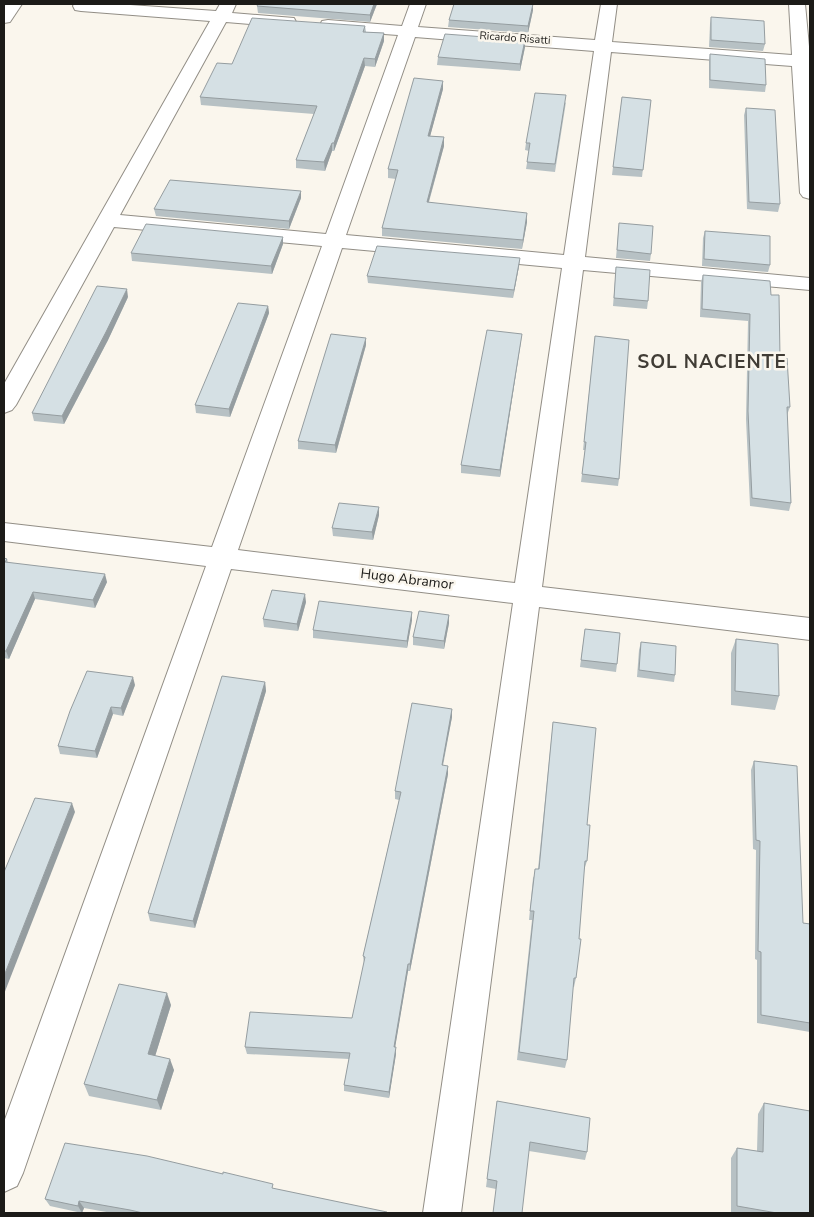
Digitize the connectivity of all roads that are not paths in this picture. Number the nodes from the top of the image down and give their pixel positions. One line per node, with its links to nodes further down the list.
1 (14, 4): 7 (street)
2 (418, 4): 8 (street)
3 (608, 4): 9 (street)
4 (797, 4): 10 (street)
5 (81, 6): 6 (street, Ricardo Risatti)
6 (224, 10): 8 (street, Ricardo Risatti); 12 (street)
7 (4, 18)
8 (409, 30): 9 (street, Ricardo Risatti); 13 (street)
9 (603, 45): 10 (street, Ricardo Risatti); 14 (street)
10 (806, 61): 11 (street)
11 (810, 193)
12 (108, 220): 13 (street); 16 (street)
13 (333, 242): 14 (street); 18 (street)
14 (572, 261): 15 (street); 19 (street)
15 (810, 284)
16 (4, 405)
17 (4, 532): 18 (street, Hugo Abramor)
18 (222, 557): 19 (street, Hugo Abramor); 21 (street)
19 (528, 594): 20 (street, Hugo Abramor); 22 (street)
20 (810, 628)
21 (4, 1173)
22 (442, 1213)

